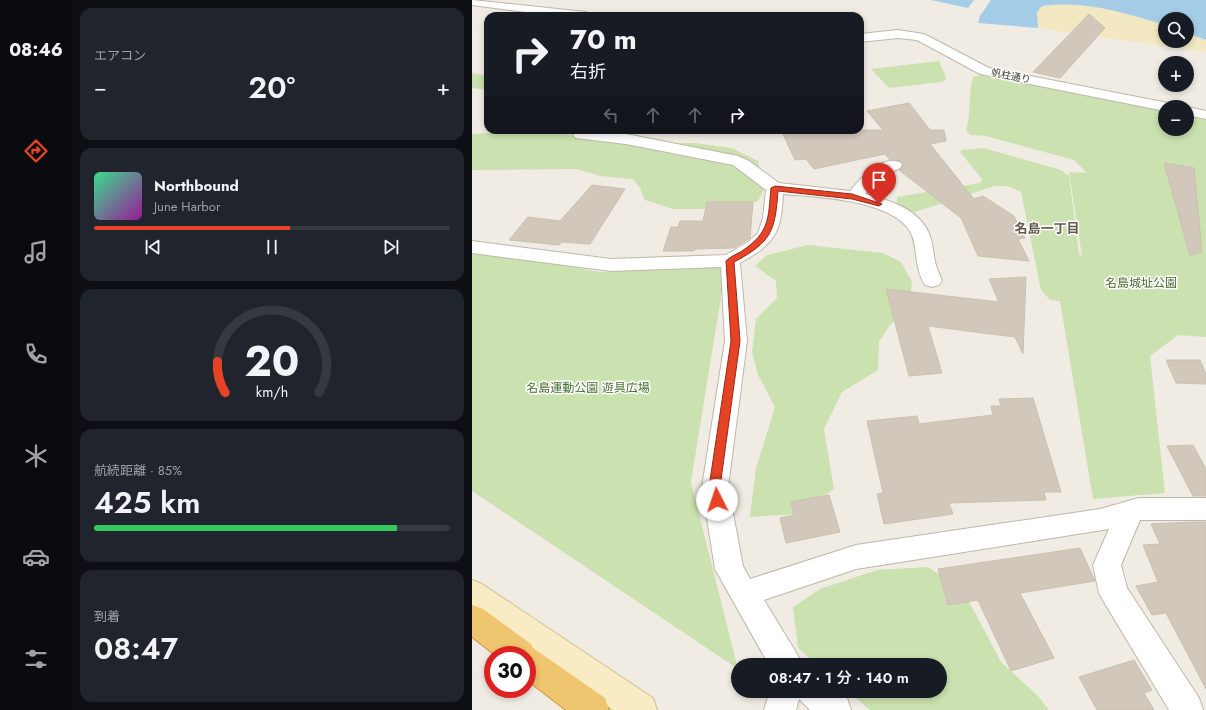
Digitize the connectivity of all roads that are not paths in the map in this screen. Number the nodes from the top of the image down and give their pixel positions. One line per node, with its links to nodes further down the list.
1 (472, 2): 2 (street)
2 (553, 12)
3 (864, 38): 4 (street, 帆柱通り)
4 (1158, 105)
5 (1194, 112): 6 (street)
6 (1206, 115)
7 (581, 135): 9 (street)
8 (894, 165): 10 (street)
9 (775, 188): 10 (street); 12 (street)
10 (854, 197): 13 (street)
11 (472, 247): 12 (street)
12 (730, 261): 17 (street)
13 (932, 281)
14 (1206, 509): 15 (street)
15 (1130, 511): 17 (street); 28 (street)
16 (472, 593): 25 (street)
17 (743, 594): 20 (street)
18 (472, 618): 19 (highway)
19 (508, 646)
20 (782, 658)
21 (536, 668): 24 (highway)
22 (784, 698): 26 (street)
23 (820, 698): 27 (street)
24 (593, 710)
25 (641, 710)
26 (780, 710)
27 (835, 710)
28 (1187, 710)

